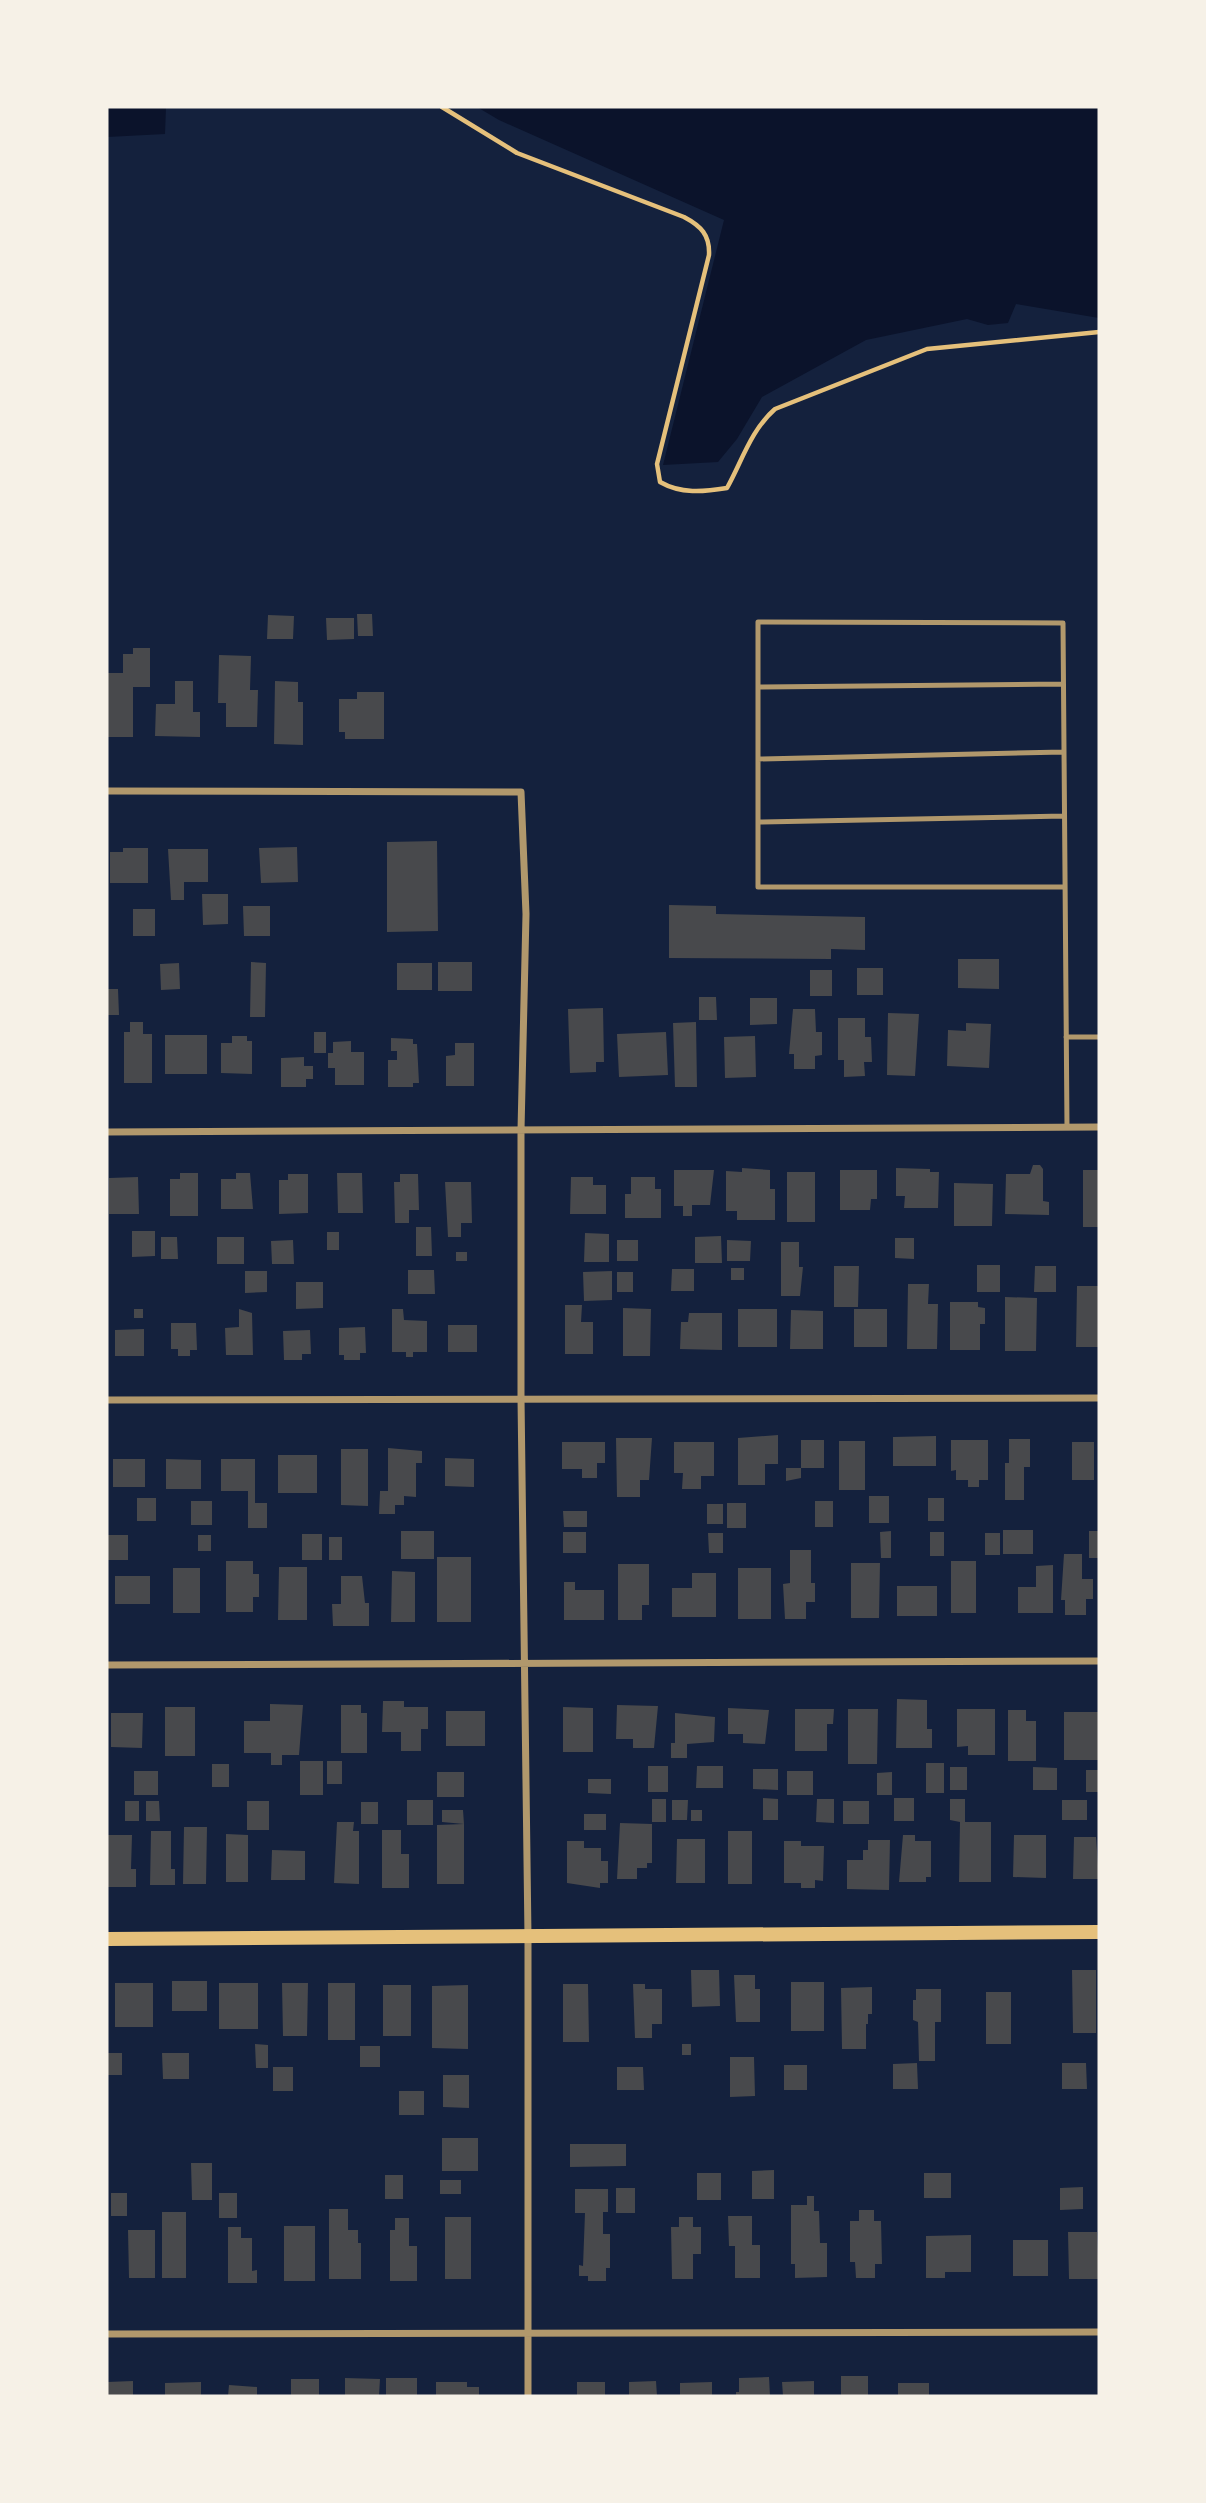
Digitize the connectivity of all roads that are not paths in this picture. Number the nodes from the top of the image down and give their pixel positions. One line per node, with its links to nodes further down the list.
1 (1063, 684): 2 (lane); 2 (lane); 3 (lane)
2 (758, 687): 4 (lane)
3 (1064, 752): 4 (lane); 6 (lane)
4 (758, 759): 7 (lane)
5 (107, 791): 13 (street)
6 (1064, 816): 7 (lane); 8 (lane)
7 (758, 822): 8 (lane)
8 (1065, 887): 9 (lane)
9 (1066, 1037): 10 (lane); 11 (lane)
10 (1099, 1037)
11 (1067, 1127): 12 (street); 13 (street)
12 (1099, 1127)
13 (521, 1129): 14 (street); 15 (street)
14 (107, 1132)
15 (520, 1398): 16 (street); 17 (street); 19 (street)
16 (1099, 1398)
17 (107, 1400)
18 (1099, 1661): 19 (street)
19 (524, 1663): 20 (street); 22 (street)
20 (107, 1665)
21 (1099, 1932): 22 (main road)
22 (528, 1937): 23 (main road); 24 (street)
23 (107, 1939)
24 (528, 2332): 25 (street); 26 (street); 27 (street)
25 (1099, 2332)
26 (107, 2334)
27 (528, 2396)

